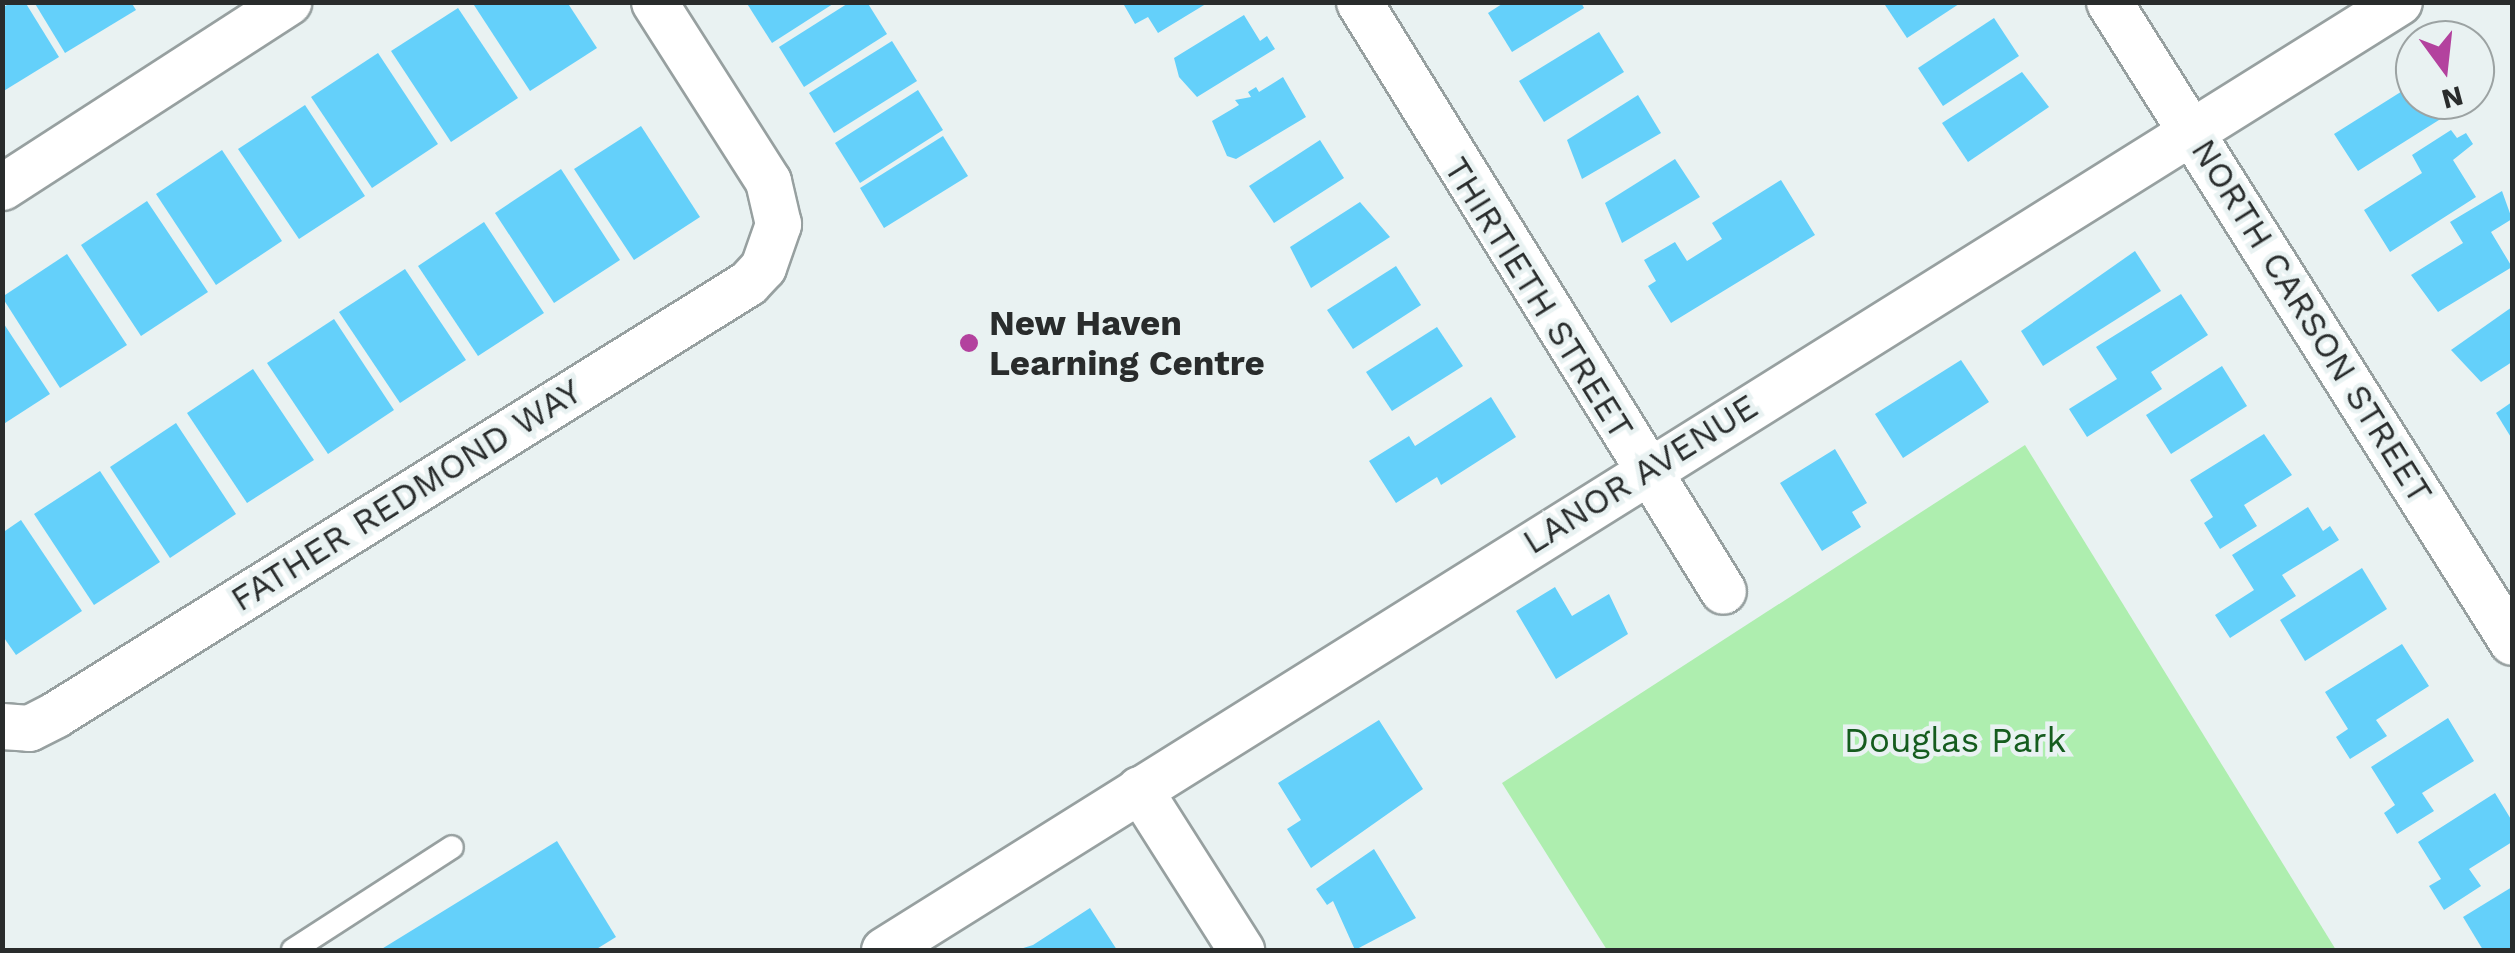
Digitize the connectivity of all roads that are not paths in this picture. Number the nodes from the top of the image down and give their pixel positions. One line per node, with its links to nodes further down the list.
1 (288, 2): 7 (street)
2 (654, 2): 11 (street, FATHER REDMOND WAY)
3 (1358, 2): 8 (street, THIRTIETH STREET)
4 (2110, 2): 6 (street, NORTH CARSON STREET)
5 (2399, 2): 6 (street, LANOR AVENUE)
6 (2194, 131): 8 (street, LANOR AVENUE); 10 (street, NORTH CARSON STREET)
7 (2, 188)
8 (1645, 469): 9 (street, THIRTIETH STREET); 12 (street, LANOR AVENUE)
9 (1722, 591)
10 (2512, 642)
11 (2, 726)
12 (1140, 789): 15 (street, LANOR AVENUE); 16 (street)
13 (452, 848): 14 (lane)
14 (293, 950)
15 (884, 950)
16 (1240, 950)

